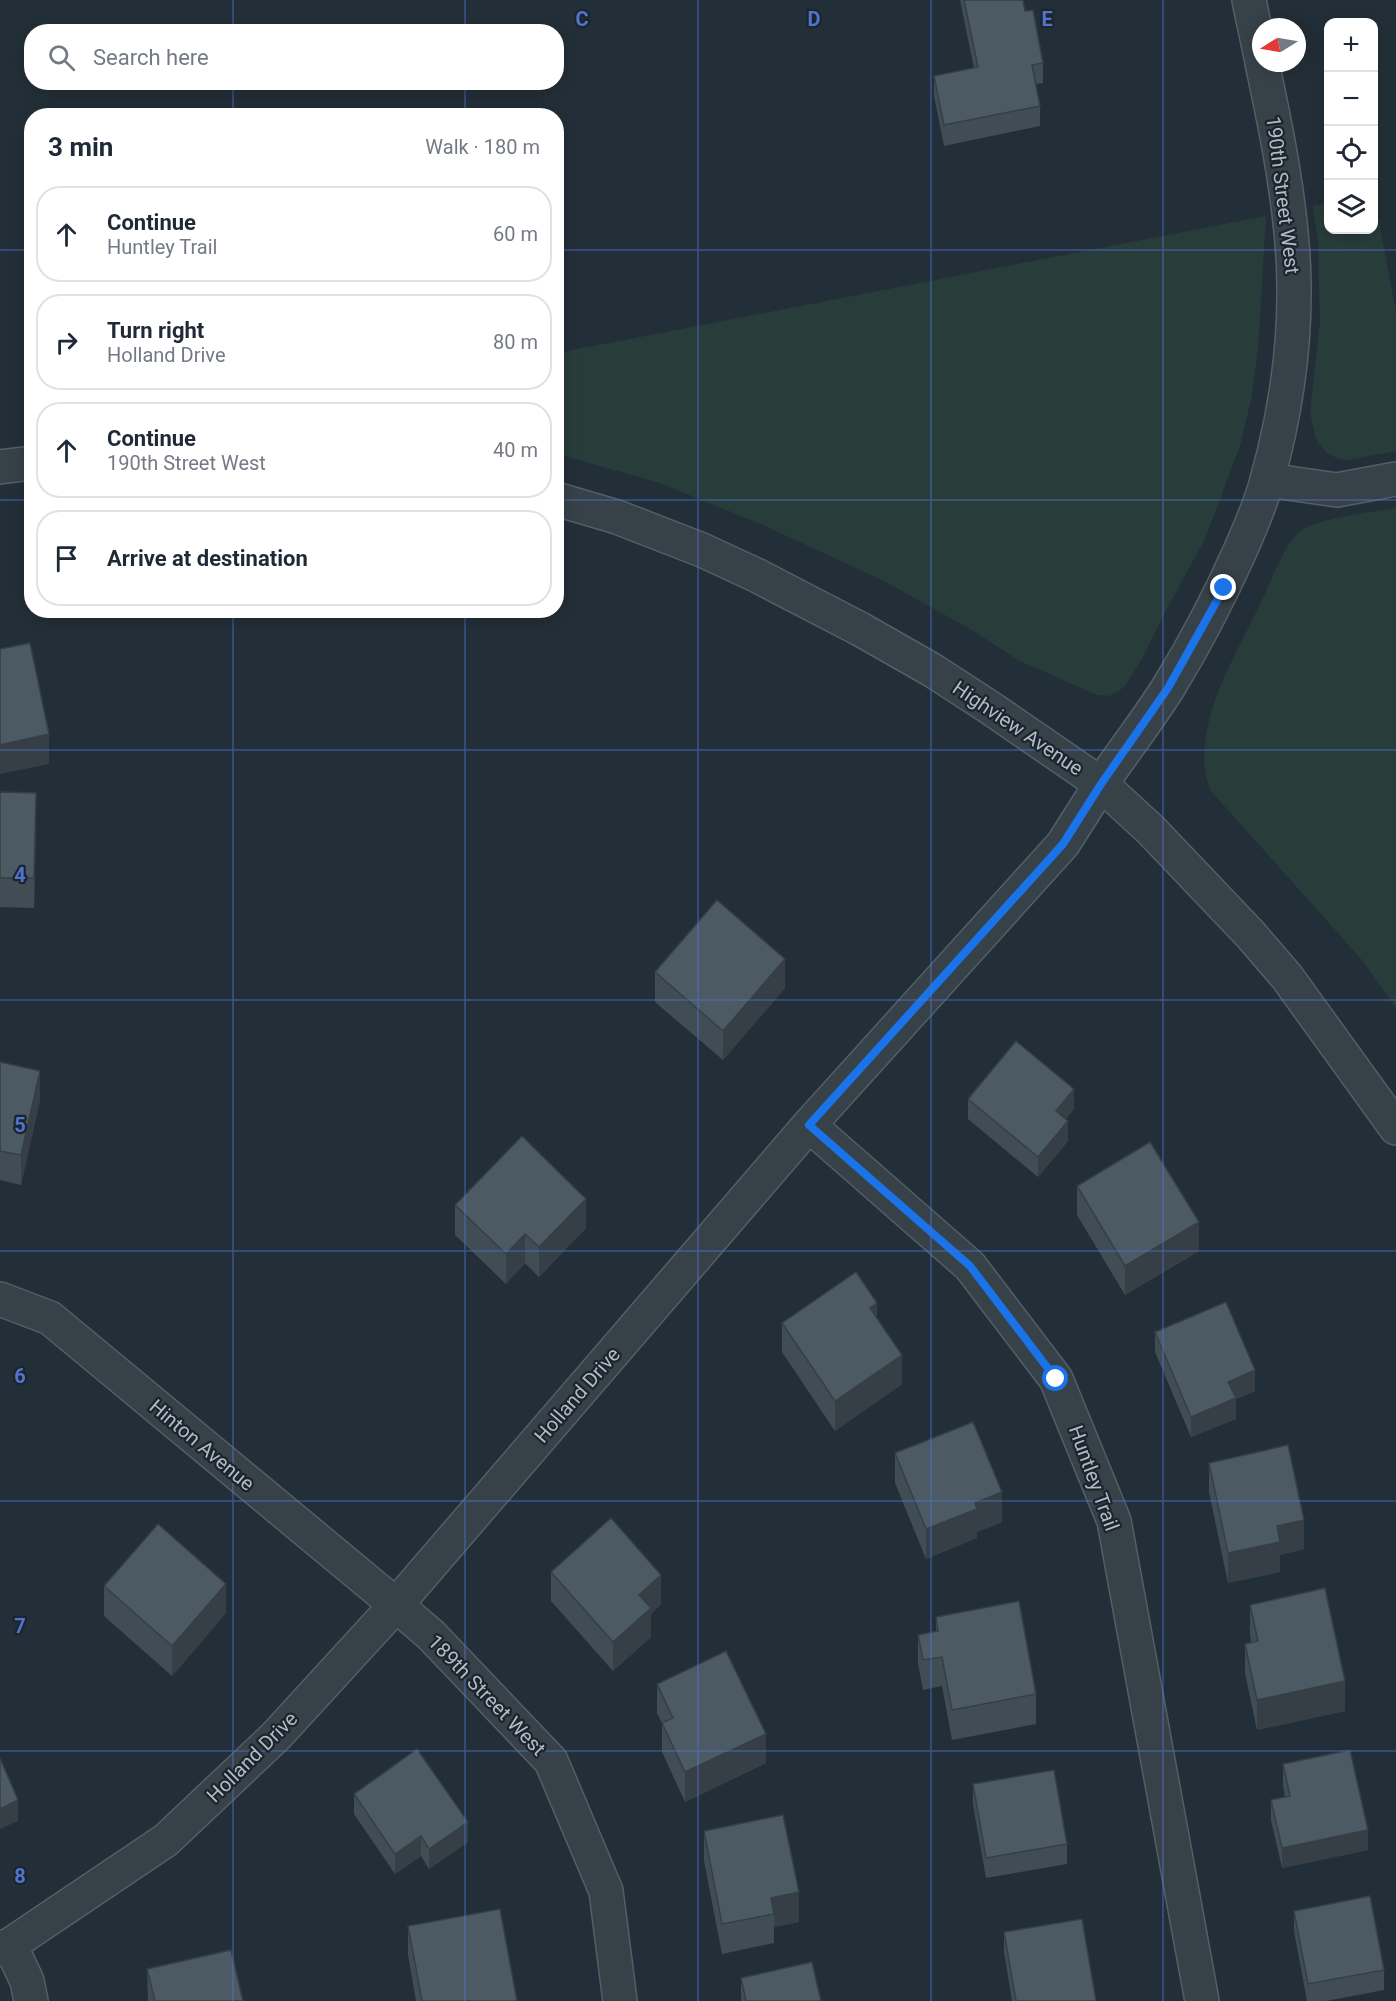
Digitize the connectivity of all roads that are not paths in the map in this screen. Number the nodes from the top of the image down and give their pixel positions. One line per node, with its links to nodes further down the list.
1 (1249, 0): 2 (street)
2 (1253, 18)
3 (1264, 72): 7 (street, 190th Street West)
4 (24, 464): 5 (street)
5 (0, 467)
6 (1396, 479): 7 (street)
7 (1267, 480): 9 (street, 190th Street West)
8 (564, 501): 9 (street, Highview Avenue)
9 (1101, 784): 10 (street, Holland Drive); 11 (street, Highview Avenue)
10 (809, 1125): 13 (street, Holland Drive); 17 (street, Huntley Trail)
11 (1396, 1128)
12 (0, 1299): 13 (street, Hinton Avenue)
13 (396, 1605): 14 (street, Holland Drive); 16 (street, 189th Street West)
14 (5, 1947): 15 (street)
15 (31, 2001)
16 (620, 2001)
17 (1202, 2001)

